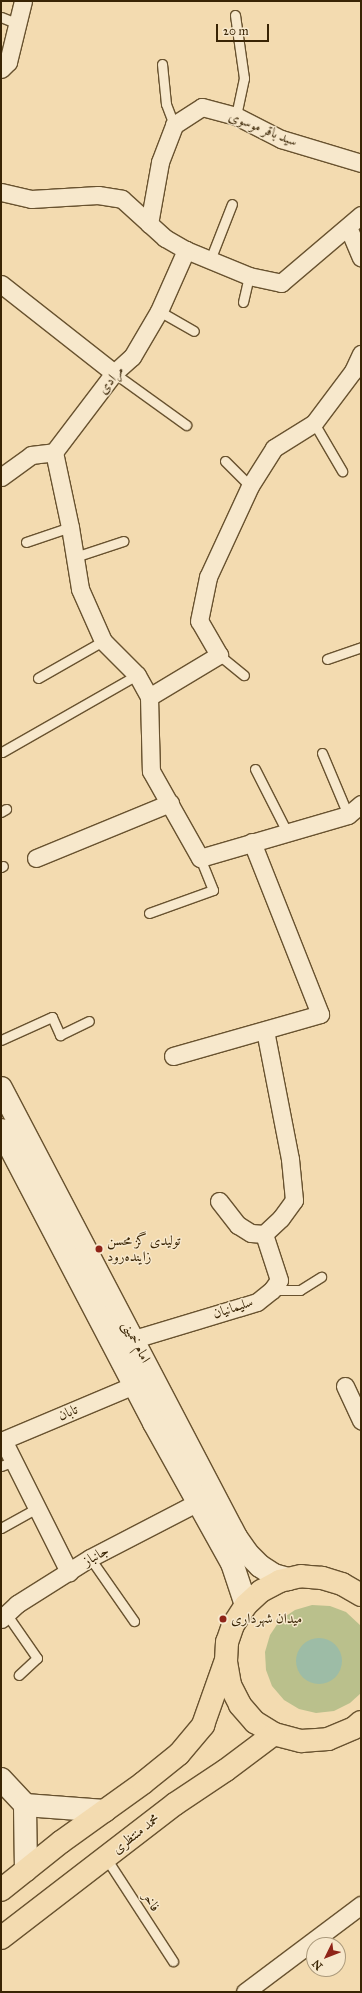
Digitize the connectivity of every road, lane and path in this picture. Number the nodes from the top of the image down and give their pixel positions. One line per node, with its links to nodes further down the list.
1 (23, 1): 3 (street)
2 (235, 15): 6 (lane)
3 (9, 20): 5 (street)
4 (162, 64): 7 (lane)
5 (1, 69)
6 (236, 116): 7 (street, سید باقر موسوی); 8 (street, سید باقر موسوی)
7 (174, 126): 12 (street)
8 (361, 163)
9 (1, 192): 12 (street)
10 (232, 204): 16 (lane)
11 (361, 216): 13 (street)
12 (149, 224): 14 (street)
13 (348, 227): 15 (street); 17 (street)
14 (186, 250): 16 (street); 20 (street, مرادی)
15 (361, 257)
16 (210, 260): 17 (street)
17 (250, 276): 19 (lane)
18 (1, 284): 23 (street)
19 (243, 302)
20 (159, 311): 21 (lane); 23 (street, مرادی)
21 (194, 331)
22 (361, 354): 24 (street)
23 (114, 373): 25 (lane); 26 (street, مرادی)
24 (314, 423): 28 (lane); 30 (street)
25 (186, 425)
26 (54, 452): 29 (street); 31 (street)
27 (226, 461): 30 (lane)
28 (342, 471)
29 (2, 476)
30 (250, 486): 37 (street)
31 (70, 526): 33 (lane); 34 (street)
32 (123, 541): 34 (lane)
33 (26, 542)
34 (75, 557): 35 (street)
35 (103, 641): 39 (street); 41 (lane)
36 (361, 647): 38 (lane)
37 (219, 655): 40 (lane); 42 (street)
38 (327, 659)
39 (138, 675): 42 (street); 43 (lane)
40 (244, 675)
41 (38, 678)
42 (149, 697): 46 (street)
43 (2, 752)
44 (322, 753): 48 (lane)
45 (255, 769): 49 (lane)
46 (170, 803): 51 (street); 52 (street)
47 (361, 804): 48 (street)
48 (348, 815): 49 (street)
49 (287, 832): 50 (street)
50 (252, 842): 52 (street); 55 (street)
51 (36, 858)
52 (200, 858): 53 (lane)
53 (150, 913)
54 (89, 1020): 56 (lane)
55 (265, 1030): 57 (street); 61 (street)
56 (1, 1040)
57 (173, 1056)
58 (1, 1088): 64 (main road, امام خمینی)
59 (1, 1130): 65 (main road, امام خمینی)
60 (219, 1201): 61 (street)
61 (264, 1234): 63 (street)
62 (321, 1277): 63 (lane)
63 (272, 1290): 64 (street, سلیمانیان)
64 (134, 1339): 75 (main road, امام خمینی)
65 (134, 1384): 68 (street, تابان); 70 (main road, امام خمینی)
66 (345, 1386): 67 (street)
67 (361, 1421)
68 (2, 1441): 69 (street)
69 (7, 1463): 71 (street)
70 (198, 1502): 73 (street, جانباز); 78 (main road, امام خمینی)
71 (37, 1508): 72 (lane); 74 (street)
72 (1, 1528)
73 (90, 1558): 74 (street, جانباز); 80 (lane)
74 (69, 1572): 79 (street, جانباز)
75 (288, 1579): 76 (main road); 78 (main road)
76 (352, 1582): 77 (main road)
77 (361, 1595)
78 (246, 1605): 81 (main road)
79 (3, 1614): 82 (lane)
80 (134, 1621)
81 (226, 1662): 84 (main road); 87 (main road)
82 (19, 1675)
83 (359, 1729): 84 (main road)
84 (274, 1734): 88 (main road, محمد منتظری)
85 (1, 1779): 86 (main road)
86 (25, 1805): 87 (main road); 89 (main road)
87 (104, 1811): 89 (main road)
88 (106, 1858): 92 (main road, محمد منتظری); 93 (lane, فاخر)
89 (26, 1870): 90 (main road)
90 (1, 1890)
91 (361, 1905): 94 (street)
92 (1, 1938)
93 (173, 1961)
94 (245, 1992)

